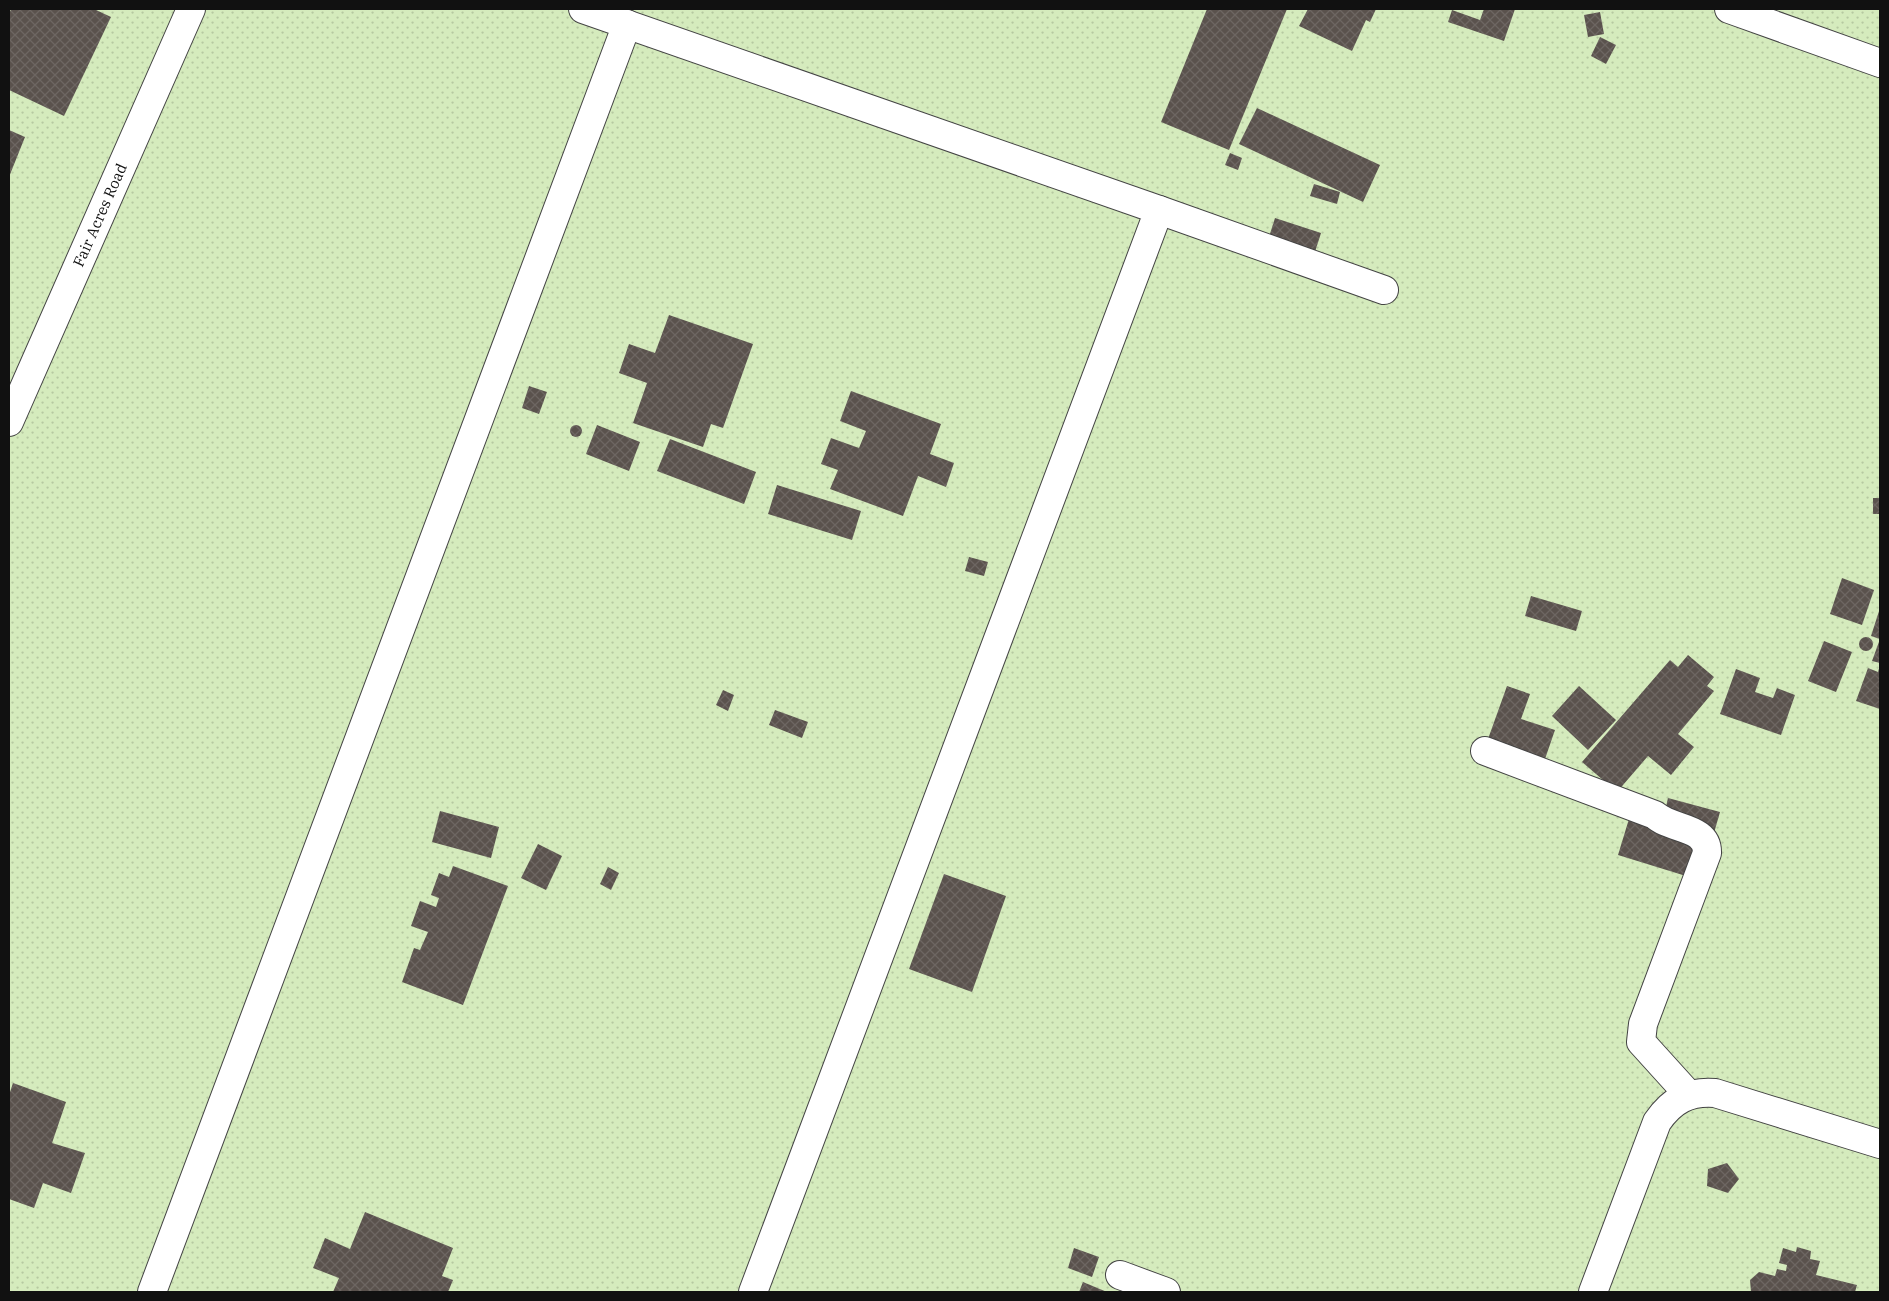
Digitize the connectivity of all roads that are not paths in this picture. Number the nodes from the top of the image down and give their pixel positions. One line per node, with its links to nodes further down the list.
1 (191, 9): 8 (street, Fair Acres Road)
2 (583, 9): 4 (street)
3 (1729, 9): 5 (street)
4 (627, 24): 6 (street); 13 (street)
5 (1880, 63)
6 (1159, 210): 7 (street); 14 (street)
7 (1384, 290)
8 (9, 422)
9 (1484, 751): 10 (street)
10 (1689, 1095): 11 (street); 16 (street)
11 (1880, 1144)
12 (1120, 1275): 15 (street)
13 (152, 1292)
14 (753, 1292)
15 (1166, 1292)
16 (1592, 1292)

